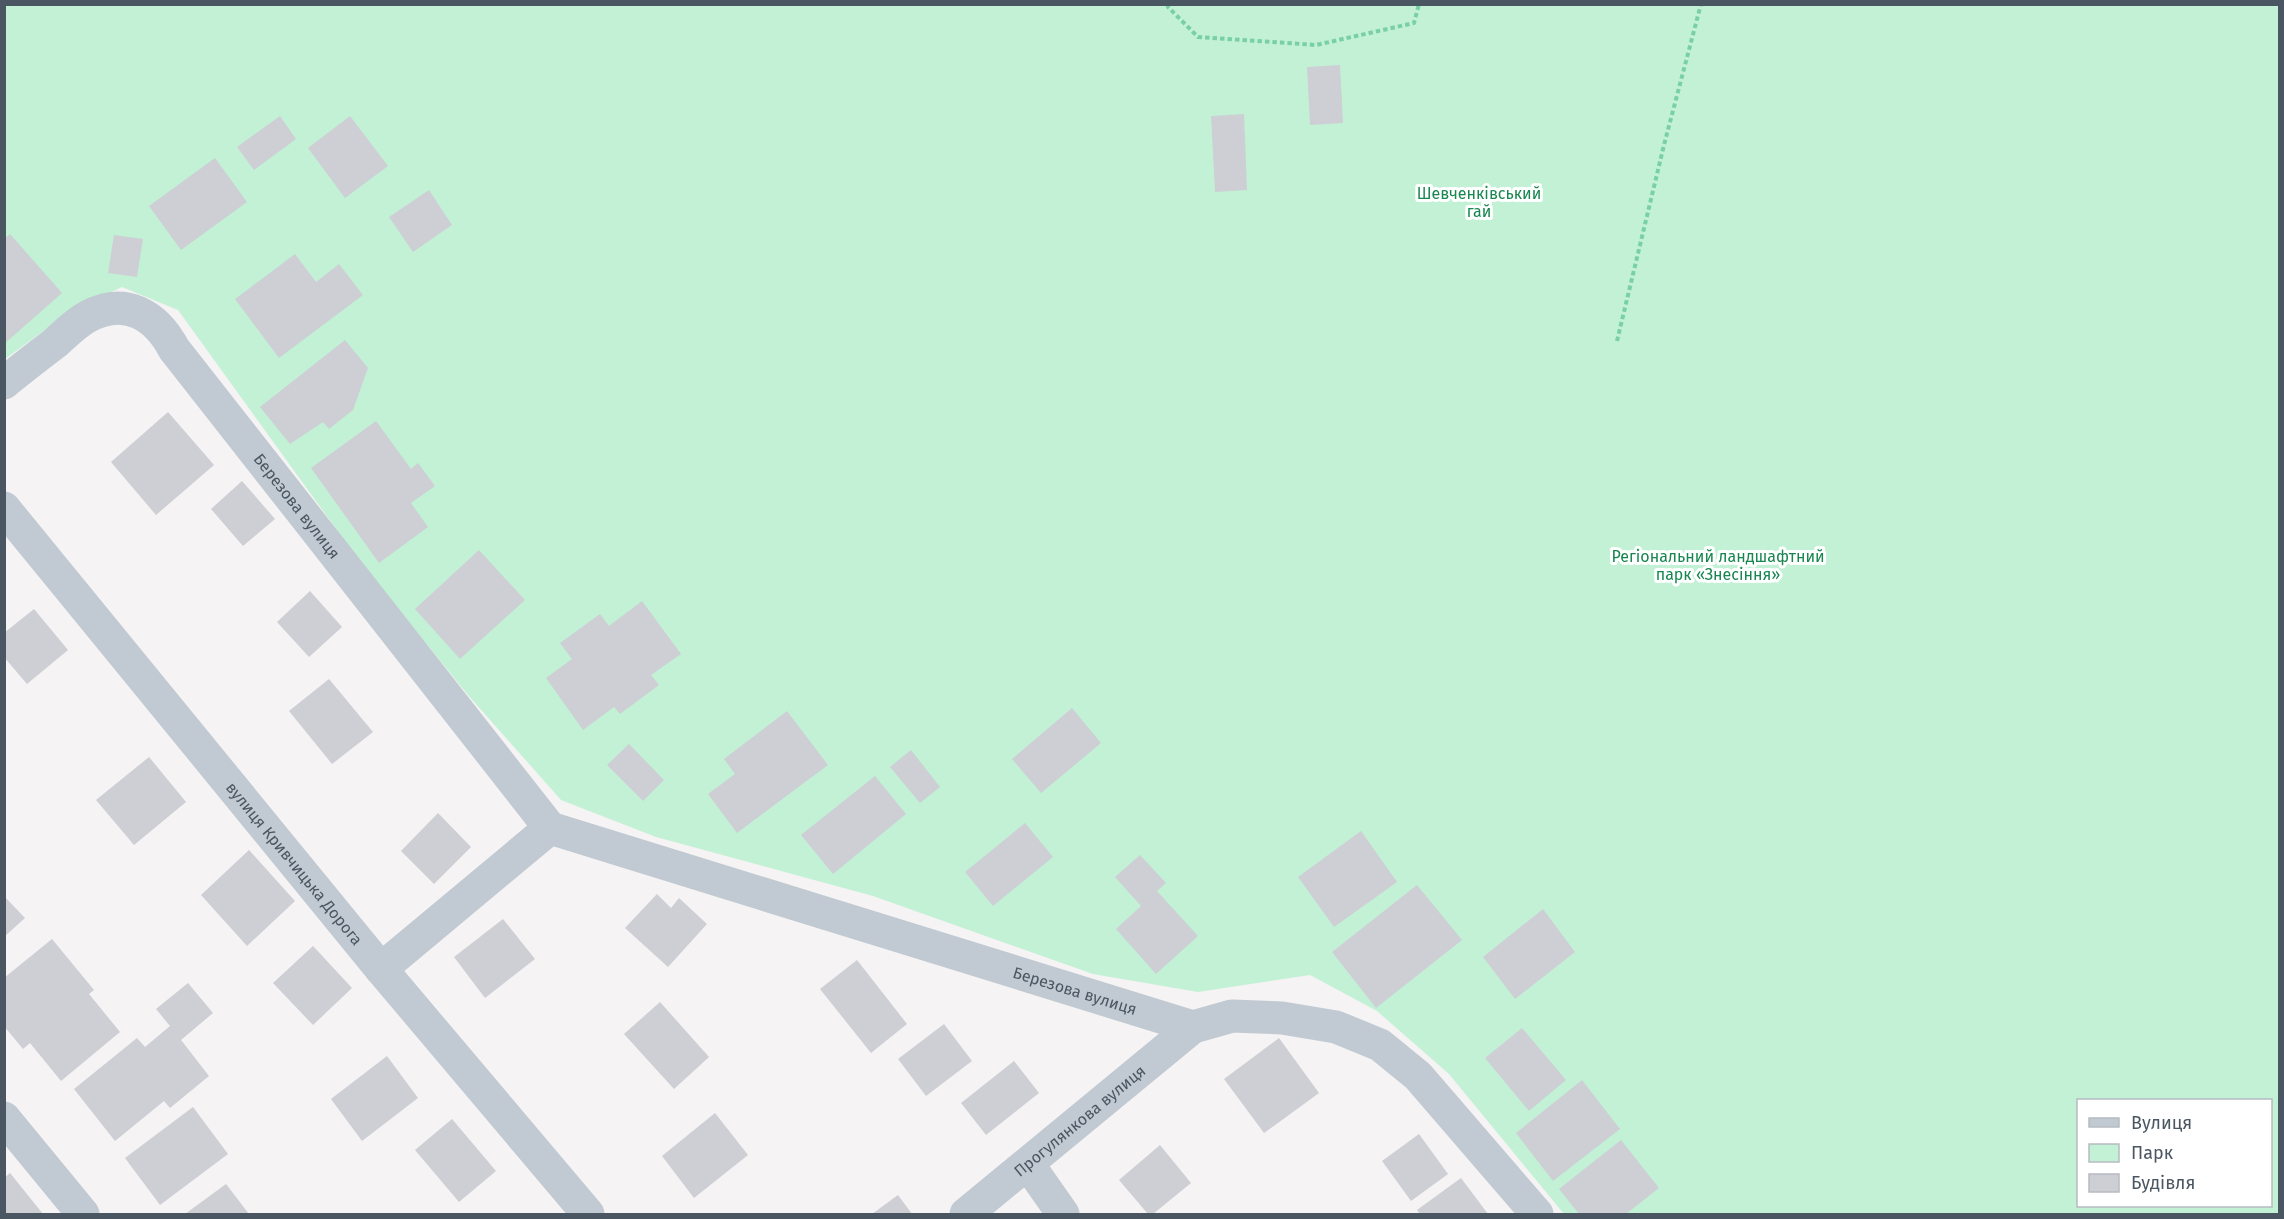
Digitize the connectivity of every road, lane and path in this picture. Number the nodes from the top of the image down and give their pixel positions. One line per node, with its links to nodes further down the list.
1 (1168, 4): 2 (path)
2 (1419, 4)
3 (1701, 4): 4 (path)
4 (1617, 341)
5 (4, 382): 7 (street, Березова вулиця)
6 (4, 508): 8 (street, вулиця Кривчицька Дорога)
7 (550, 828): 8 (street); 9 (street, Березова вулиця)
8 (381, 969): 13 (street, вулиця Кривчицька Дорога)
9 (1193, 1027): 11 (street, Прогулянкова вулиця); 16 (street)
10 (4, 1118): 12 (street)
11 (1028, 1164): 14 (street, Прогулянкова вулиця); 15 (street)
12 (83, 1215)
13 (588, 1215)
14 (966, 1215)
15 (1063, 1215)
16 (1537, 1215)

